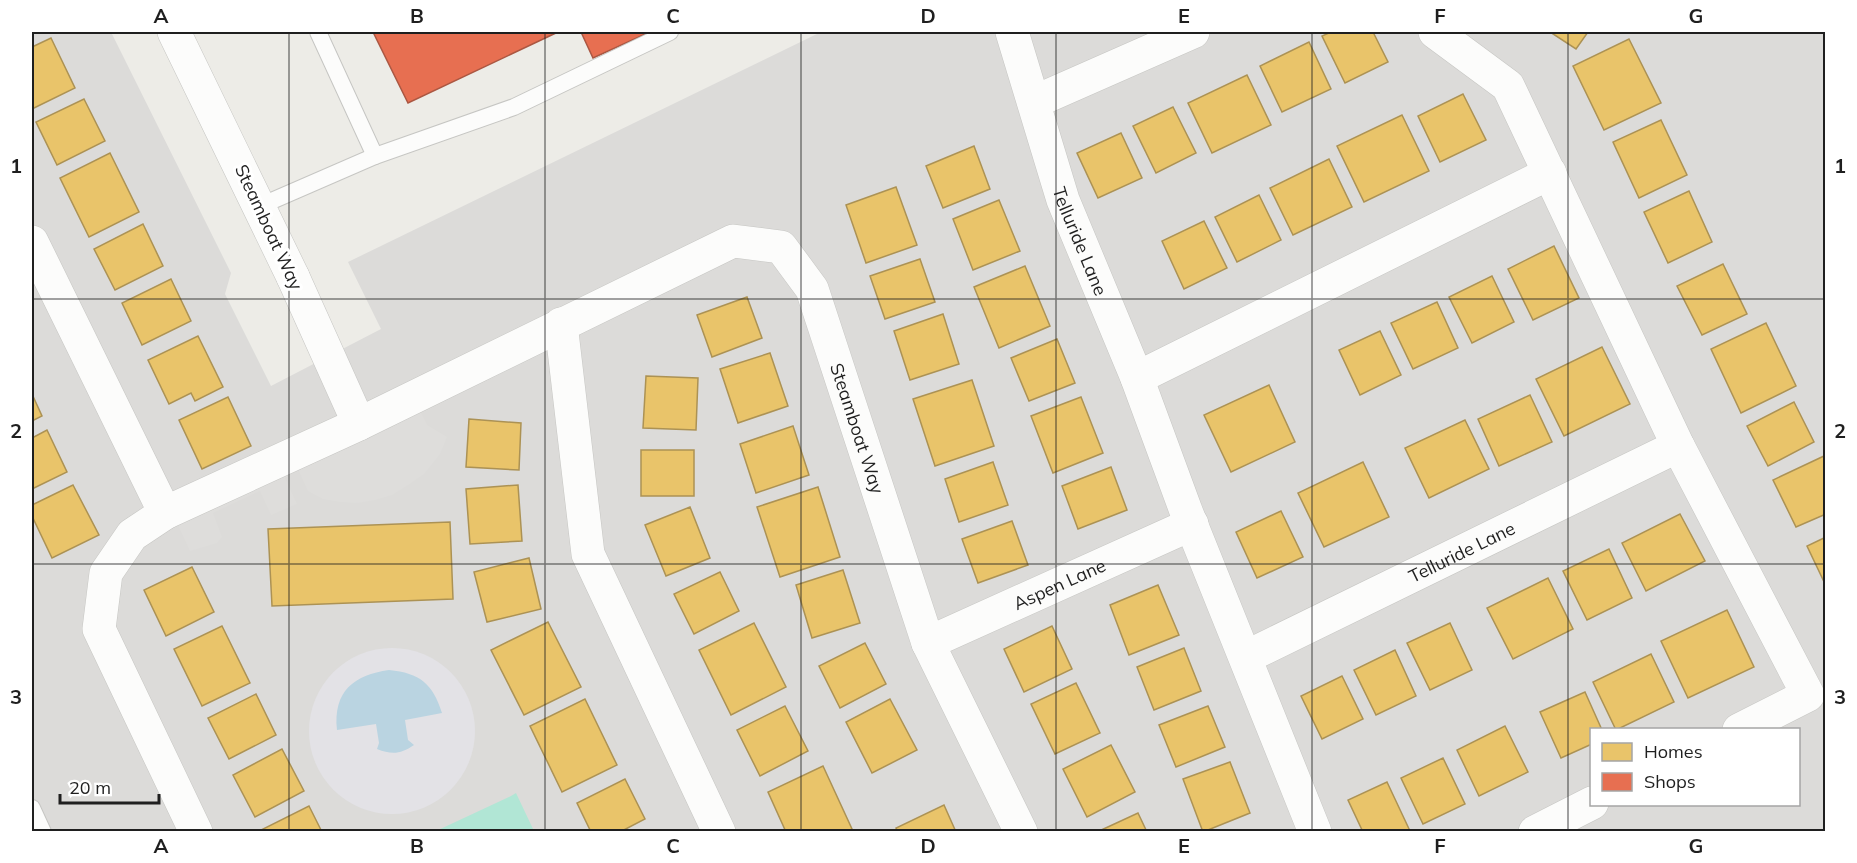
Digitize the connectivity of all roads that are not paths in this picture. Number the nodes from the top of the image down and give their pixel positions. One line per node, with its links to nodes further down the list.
1 (174, 32): 10 (street, Steamboat Way)
2 (318, 32): 8 (lane)
3 (670, 32): 8 (lane)
4 (1012, 32): 7 (street, Telluride Lane)
5 (1193, 32): 7 (street)
6 (1436, 32): 9 (street)
7 (1034, 102): 13 (street, Telluride Lane)
8 (375, 156): 10 (lane)
9 (1550, 173): 13 (street); 15 (street)
10 (260, 206): 14 (street, Steamboat Way)
11 (32, 242): 16 (street)
12 (561, 324): 14 (street, Steamboat Way); 18 (street, Steamboat Way); 25 (street)
13 (1137, 378): 17 (street, Telluride Lane)
14 (359, 424): 16 (street, Steamboat Way)
15 (1678, 446): 19 (street, Telluride Lane); 20 (street)
16 (165, 513): 24 (street, Steamboat Way)
17 (1192, 524): 18 (street, Aspen Lane); 19 (street, Telluride Lane)
18 (928, 643): 26 (street, Steamboat Way)
19 (1246, 657): 27 (street, Telluride Lane)
20 (1741, 728)
21 (1590, 804): 28 (street)
22 (32, 807): 23 (lane)
23 (42, 831)
24 (196, 831)
25 (719, 831)
26 (1021, 831)
27 (1315, 831)
28 (1535, 831)

